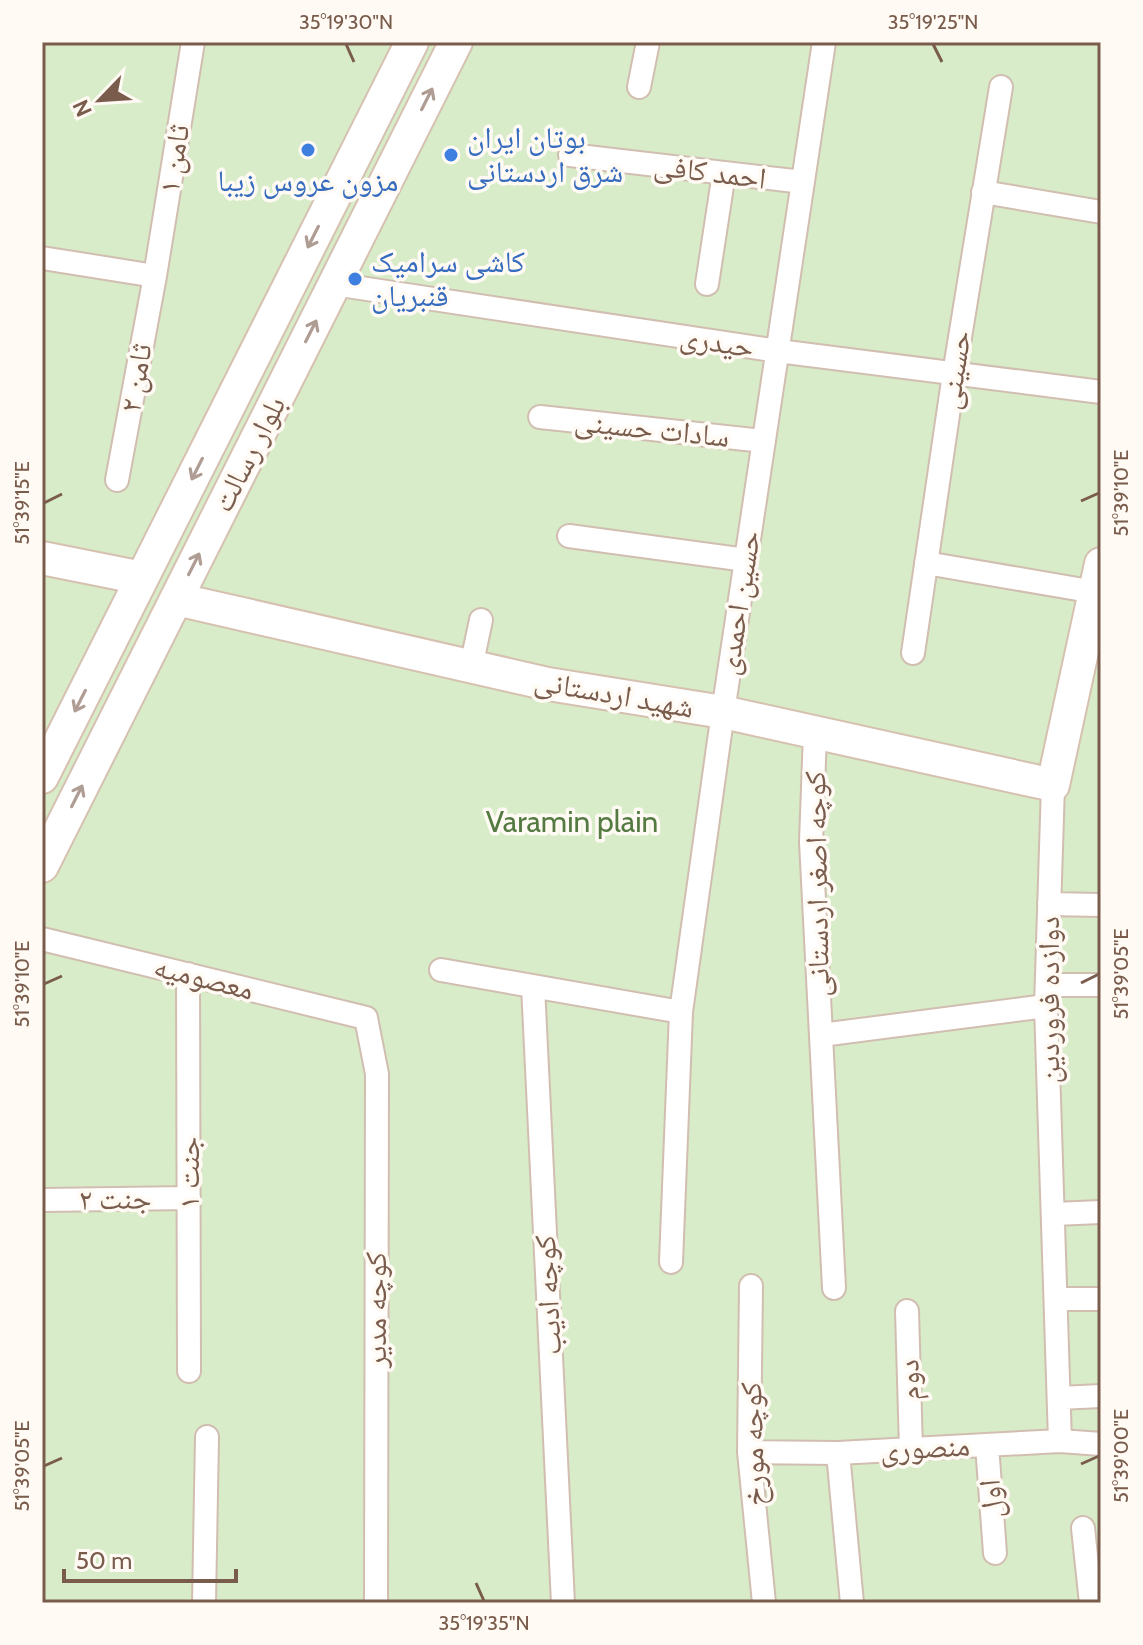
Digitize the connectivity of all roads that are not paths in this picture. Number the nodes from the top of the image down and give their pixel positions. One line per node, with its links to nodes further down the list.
1 (193, 42): 14 (street, ثامن ۱)
2 (412, 42): 27 (main road, بلوار رسالت, one-way to 27)
3 (456, 42): 15 (main road, بلوار رسالت, one-way to 3)
4 (648, 42): 6 (street)
5 (824, 42): 10 (street, حسین احمدی)
6 (639, 87)
7 (1001, 87): 11 (street, حسینی)
8 (570, 155): 9 (street, احمد کافی)
9 (724, 173): 10 (street, احمد کافی); 16 (street)
10 (803, 182): 17 (street, حسین احمدی)
11 (983, 192): 12 (street); 18 (street, حسینی)
12 (1101, 212)
13 (42, 258): 14 (street)
14 (155, 276): 22 (street, ثامن ۲)
15 (334, 284): 17 (street, حیدری); 29 (main road, بلوار رسالت, one-way to 15)
16 (707, 284)
17 (778, 351): 18 (street, حیدری); 21 (street, حسین احمدی)
18 (954, 374): 19 (street, حیدری); 26 (street, حسینی)
19 (1101, 392)
20 (540, 417): 21 (street, سادات حسینی)
21 (764, 441): 25 (street, حسین احمدی)
22 (117, 480)
23 (569, 536): 25 (street)
24 (42, 558): 27 (main road)
25 (746, 560): 33 (street, حسین احمدی)
26 (926, 563): 28 (street); 31 (street, حسینی)
27 (142, 578): 35 (main road, بلوار رسالت, one-way to 35)
28 (1098, 578): 36 (main road, دوازده فروردین)
29 (176, 599): 32 (main road, شهید اردستانی); 37 (main road, بلوار رسالت, one-way to 29)
30 (481, 620): 32 (street)
31 (913, 653)
32 (471, 667): 33 (main road, شهید اردستانی)
33 (723, 712): 34 (main road, شهید اردستانی); 46 (street, حسین احمدی)
34 (815, 733): 36 (main road, شهید اردستانی); 48 (street, کوچه اصغر اردستانی)
35 (42, 777)
36 (1053, 785): 38 (street, دوازده فروردین)
37 (42, 866)
38 (1049, 904): 39 (street); 45 (street, دوازده فروردین)
39 (1101, 905)
40 (42, 939): 42 (street, معصومیه)
41 (441, 970): 44 (street)
42 (188, 974): 47 (street, معصومیه); 49 (street, جنت ۱)
43 (1101, 985): 45 (street, کوچه اصغر اردستانی)
44 (533, 986): 46 (street); 73 (street, کوچه ادیب)
45 (1046, 995): 48 (street, کوچه اصغر اردستانی); 52 (street, دوازده فروردین)
46 (681, 1012): 53 (street, حسین احمدی)
47 (366, 1018): 72 (street, کوچه مدیر)
48 (821, 1035): 55 (street, کوچه اصغر اردستانی)
49 (189, 1198): 50 (street, جنت ۲); 59 (street, جنت ۱)
50 (42, 1200)
51 (1101, 1212): 52 (street)
52 (1054, 1214): 56 (street, دوازده فروردین)
53 (671, 1262)
54 (751, 1286): 67 (street, کوچه مورخ)
55 (834, 1288)
56 (1057, 1299): 57 (street); 61 (street, دوازده فروردین)
57 (1101, 1299)
58 (907, 1311): 66 (street, دوم)
59 (189, 1371)
60 (1101, 1396): 61 (street)
61 (1059, 1398): 63 (street, دوازده فروردین)
62 (207, 1437): 71 (street)
63 (1060, 1441): 64 (street, منصوری); 65 (street, منصوری)
64 (1101, 1444)
65 (987, 1445): 66 (street, منصوری); 70 (street, اول)
66 (911, 1449): 68 (street, منصوری)
67 (749, 1452): 68 (street, منصوری); 74 (street, کوچه مورخ)
68 (838, 1453): 75 (street)
69 (1083, 1528): 76 (street)
70 (995, 1553)
71 (204, 1603)
72 (376, 1603)
73 (563, 1603)
74 (764, 1603)
75 (852, 1603)
76 (1091, 1603)

